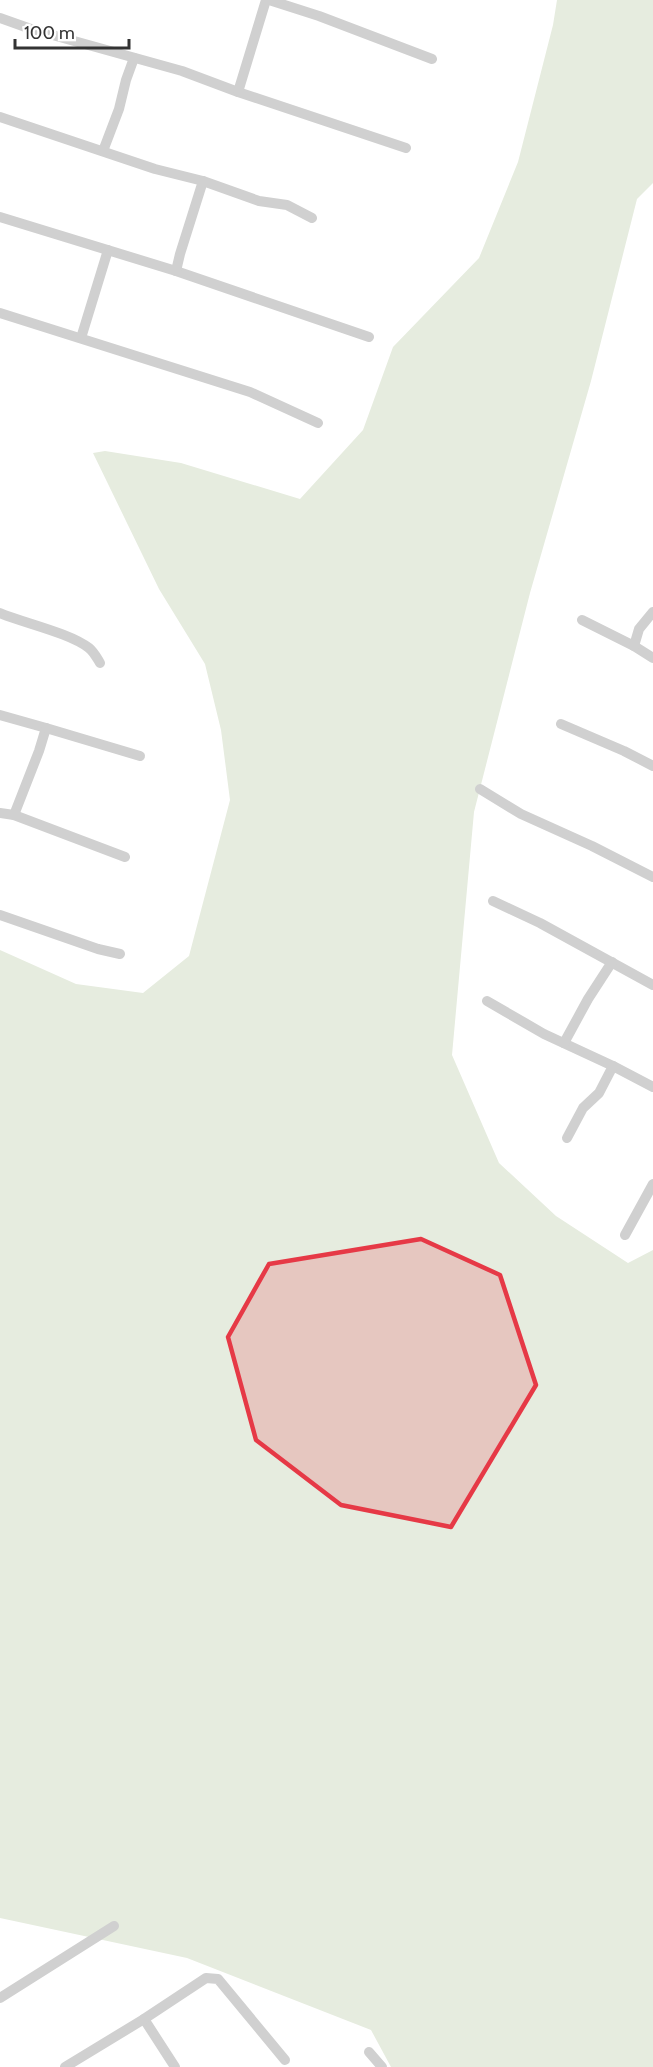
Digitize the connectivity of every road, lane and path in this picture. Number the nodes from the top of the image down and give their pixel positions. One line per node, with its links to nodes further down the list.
1 (267, 0): 4 (street); 5 (street)
2 (0, 18): 3 (street)
3 (134, 58): 5 (street); 8 (street)
4 (432, 59)
5 (238, 92): 7 (street)
6 (0, 118): 8 (street)
7 (406, 148)
8 (103, 151): 9 (street)
9 (203, 181): 11 (street); 13 (street)
10 (0, 217): 12 (street)
11 (312, 218)
12 (108, 250): 13 (street); 16 (street)
13 (176, 271): 15 (street)
14 (0, 313): 16 (street)
15 (369, 337)
16 (81, 338): 17 (street)
17 (318, 423)
18 (653, 612): 21 (street)
19 (0, 613): 23 (street)
20 (582, 620): 21 (street)
21 (634, 646): 22 (street)
22 (653, 658)
23 (100, 663)
24 (0, 715): 26 (street)
25 (561, 724): 28 (street)
26 (46, 728): 27 (street); 31 (street)
27 (140, 756)
28 (653, 766)
29 (480, 789): 33 (street)
30 (0, 813): 31 (street)
31 (14, 815): 32 (street)
32 (126, 857)
33 (653, 877)
34 (494, 901): 37 (street)
35 (0, 915): 36 (street)
36 (120, 954)
37 (612, 962): 38 (street); 40 (street)
38 (653, 984)
39 (487, 1001): 40 (street)
40 (564, 1043): 41 (street)
41 (613, 1066): 42 (street); 43 (street)
42 (653, 1087)
43 (567, 1137)
44 (653, 1184): 45 (street)
45 (625, 1235)
46 (114, 1926): 47 (street)
47 (0, 1998)
48 (144, 2019): 50 (street); 51 (street); 52 (street)
49 (369, 2052): 53 (street)
50 (285, 2060)
51 (65, 2067)
52 (175, 2067)
53 (382, 2067)

